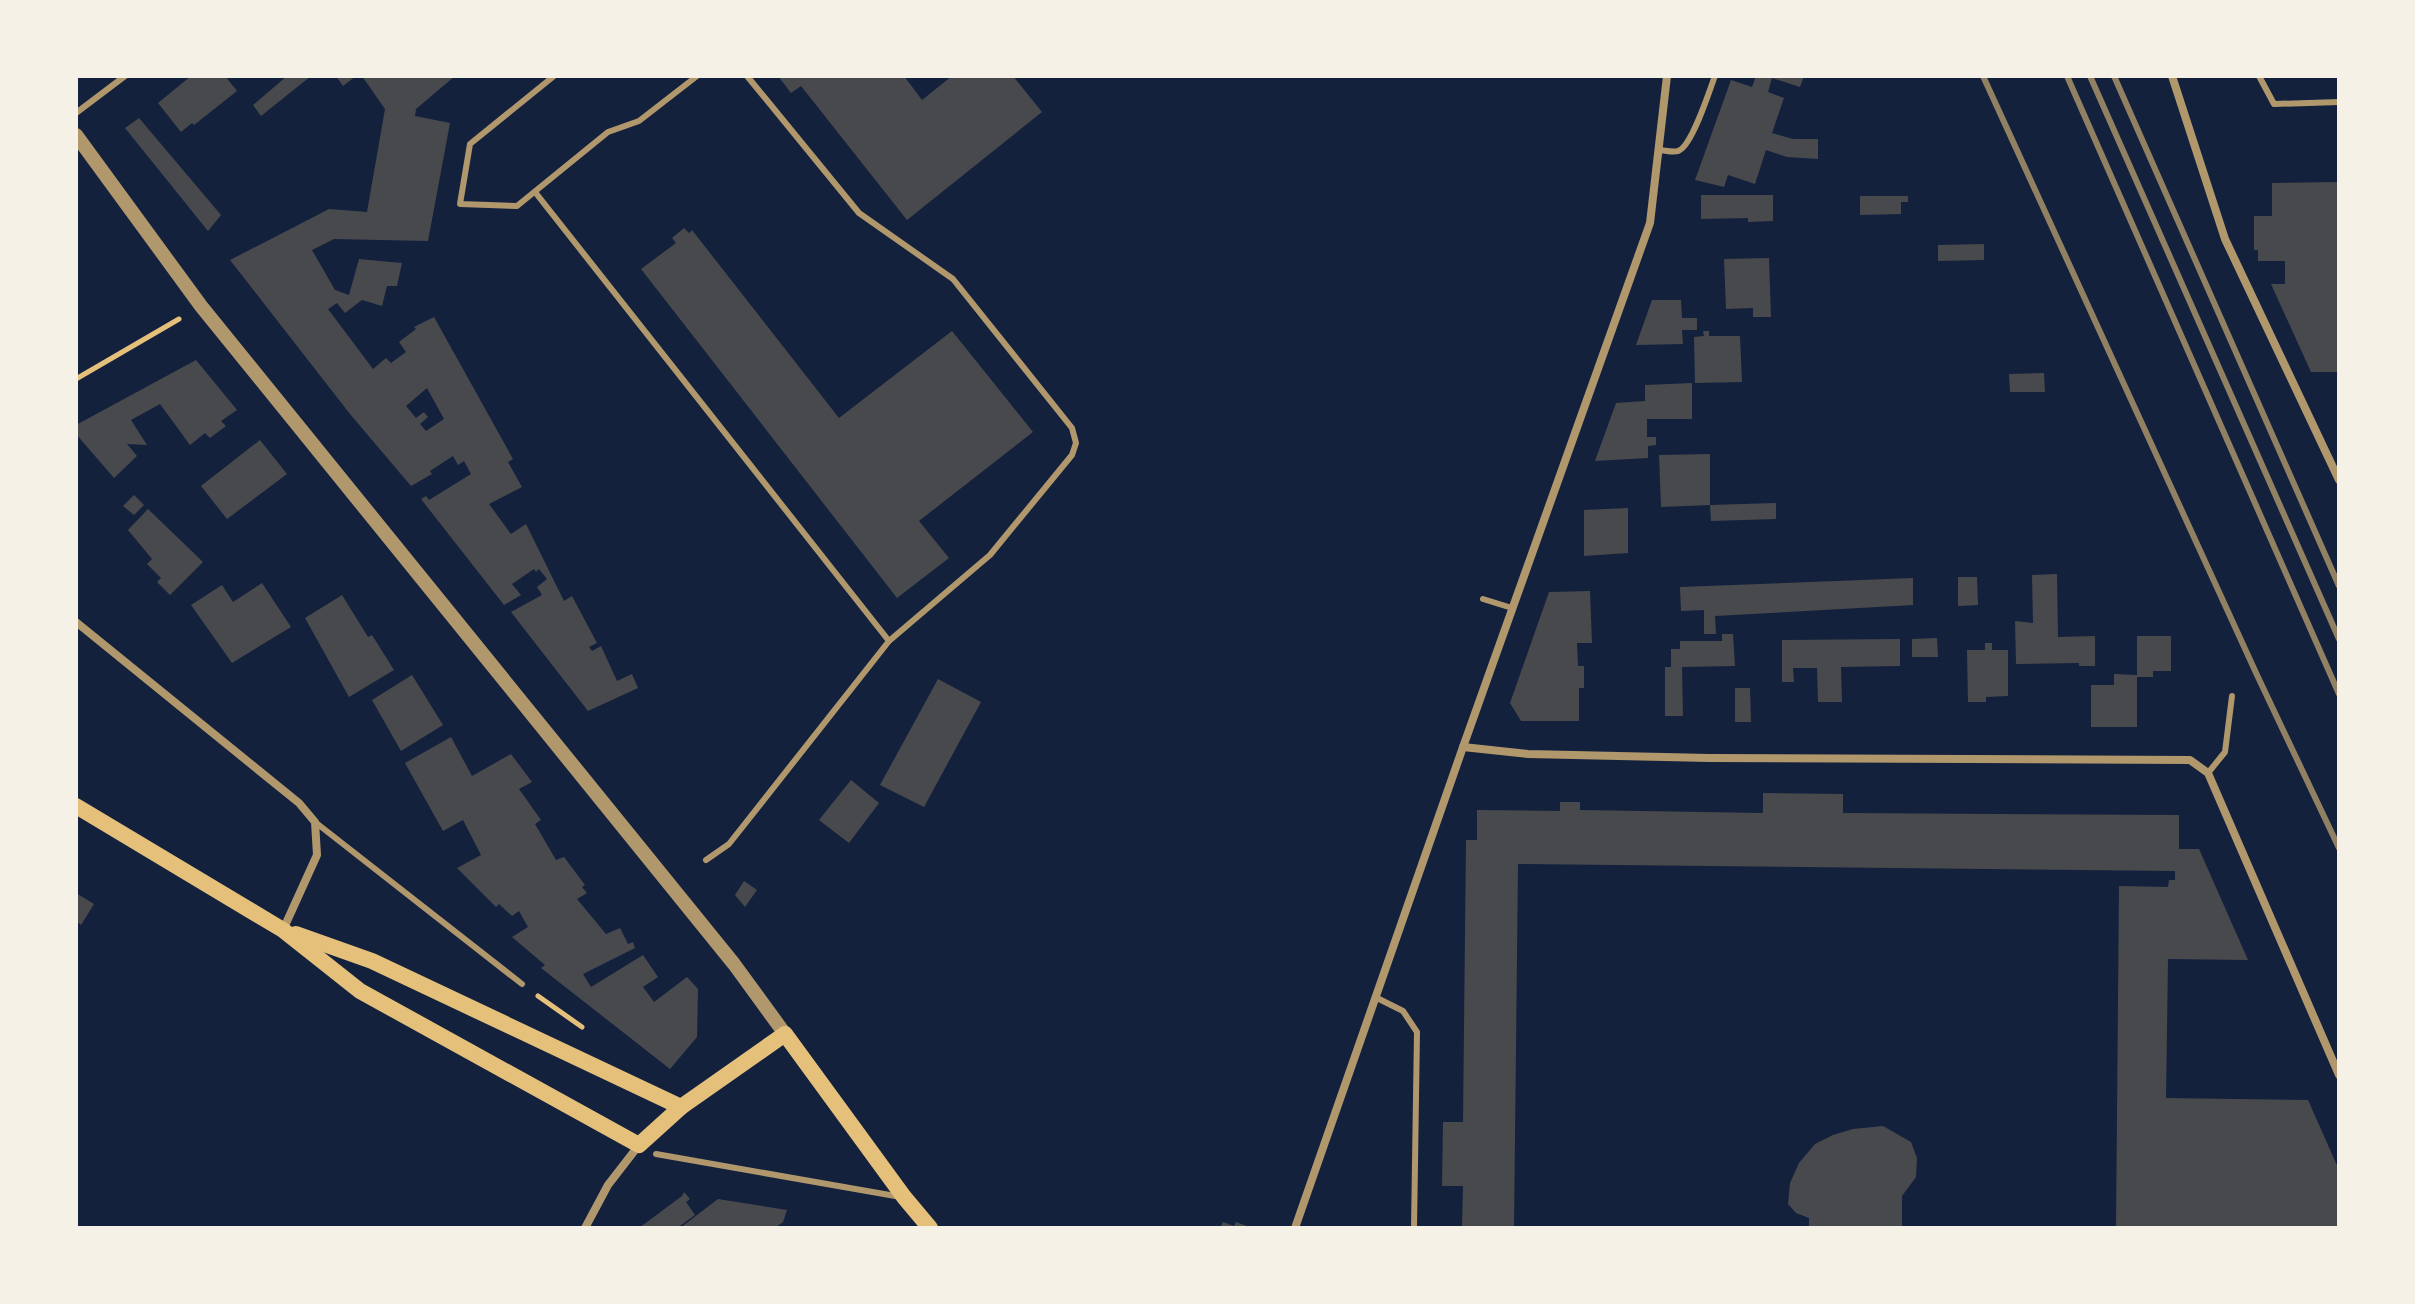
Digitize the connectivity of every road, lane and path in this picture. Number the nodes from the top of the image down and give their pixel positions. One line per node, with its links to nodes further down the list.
1 (125, 76): 10 (lane)
2 (554, 76): 13 (lane)
3 (697, 76): 13 (lane)
4 (747, 76): 20 (lane)
5 (1667, 76): 12 (street)
6 (1715, 76): 12 (lane)
7 (2172, 76): 16 (street)
8 (2259, 76): 9 (lane)
9 (2339, 102)
10 (76, 113)
11 (76, 135): 14 (street)
12 (1659, 150): 18 (street)
13 (535, 192): 20 (lane)
14 (201, 306): 15 (path); 30 (street)
15 (76, 379)
16 (2339, 480)
17 (1483, 599): 18 (lane)
18 (1512, 608): 22 (street)
19 (76, 622): 25 (street)
20 (889, 641): 26 (lane)
21 (2232, 696): 23 (lane)
22 (1463, 747): 23 (street); 29 (street)
23 (2208, 773): 31 (street)
24 (76, 806): 27 (main road)
25 (315, 822): 27 (street); 28 (lane)
26 (706, 860)
27 (283, 930): 32 (main road); 33 (main road)
28 (522, 984)
29 (1377, 998): 38 (street); 39 (lane)
30 (785, 1034): 32 (main road); 35 (main road)
31 (2339, 1075)
32 (681, 1107): 33 (main road)
33 (639, 1145): 36 (street)
34 (656, 1154): 35 (lane)
35 (904, 1197): 37 (main road)
36 (585, 1228)
37 (930, 1228)
38 (1295, 1228)
39 (1414, 1228)

